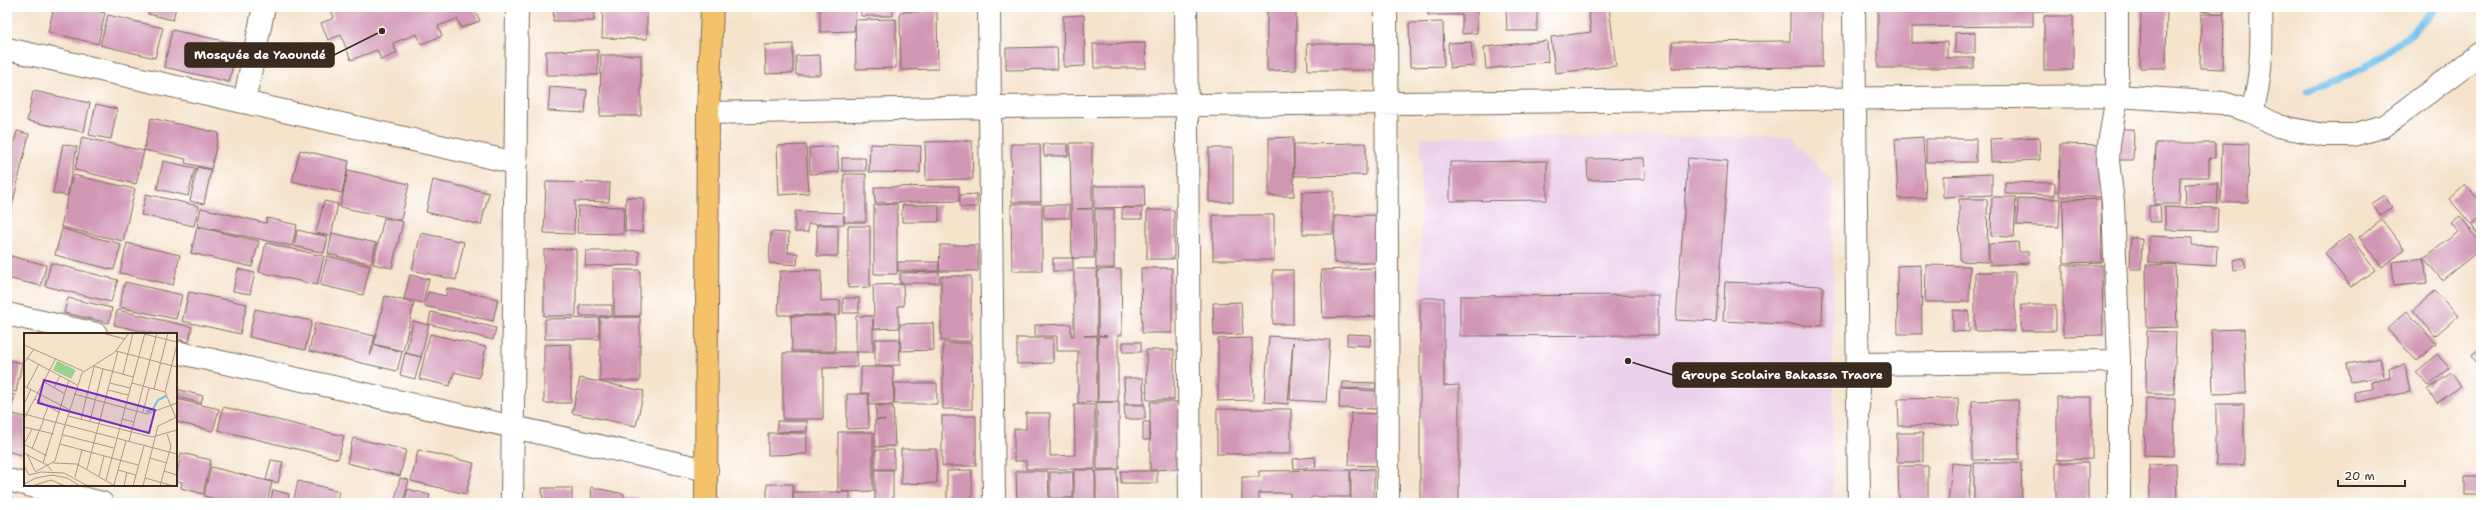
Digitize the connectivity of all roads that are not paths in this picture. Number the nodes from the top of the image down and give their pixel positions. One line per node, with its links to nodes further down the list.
1 (264, 7): 14 (street)
2 (517, 7): 20 (street)
3 (712, 7): 19 (main road)
4 (989, 7): 17 (street)
5 (1186, 7): 16 (street)
6 (1386, 7): 15 (street)
7 (1854, 7): 13 (street)
8 (2117, 7): 12 (street)
9 (2261, 7): 18 (street)
10 (7, 49): 14 (street)
11 (2481, 53): 18 (street)
12 (2117, 96): 13 (street); 18 (street); 24 (street)
13 (1856, 99): 15 (street); 25 (street)
14 (244, 102): 20 (street)
15 (1385, 104): 16 (street); 36 (street)
16 (1187, 106): 17 (street); 35 (street)
17 (991, 107): 19 (street); 34 (street)
18 (2252, 112)
19 (708, 114): 27 (main road)
20 (516, 163): 26 (street)
21 (7, 314): 22 (street)
22 (92, 333)
23 (177, 352): 26 (street)
24 (2119, 362): 25 (street); 38 (street)
25 (1858, 364): 37 (street)
26 (513, 427): 27 (street); 32 (street)
27 (707, 470): 33 (main road)
28 (7, 480): 29 (street)
29 (24, 484)
30 (32, 486): 31 (street)
31 (102, 503)
32 (512, 503)
33 (706, 503)
34 (994, 503)
35 (1190, 503)
36 (1388, 503)
37 (1859, 503)
38 (2119, 503)

